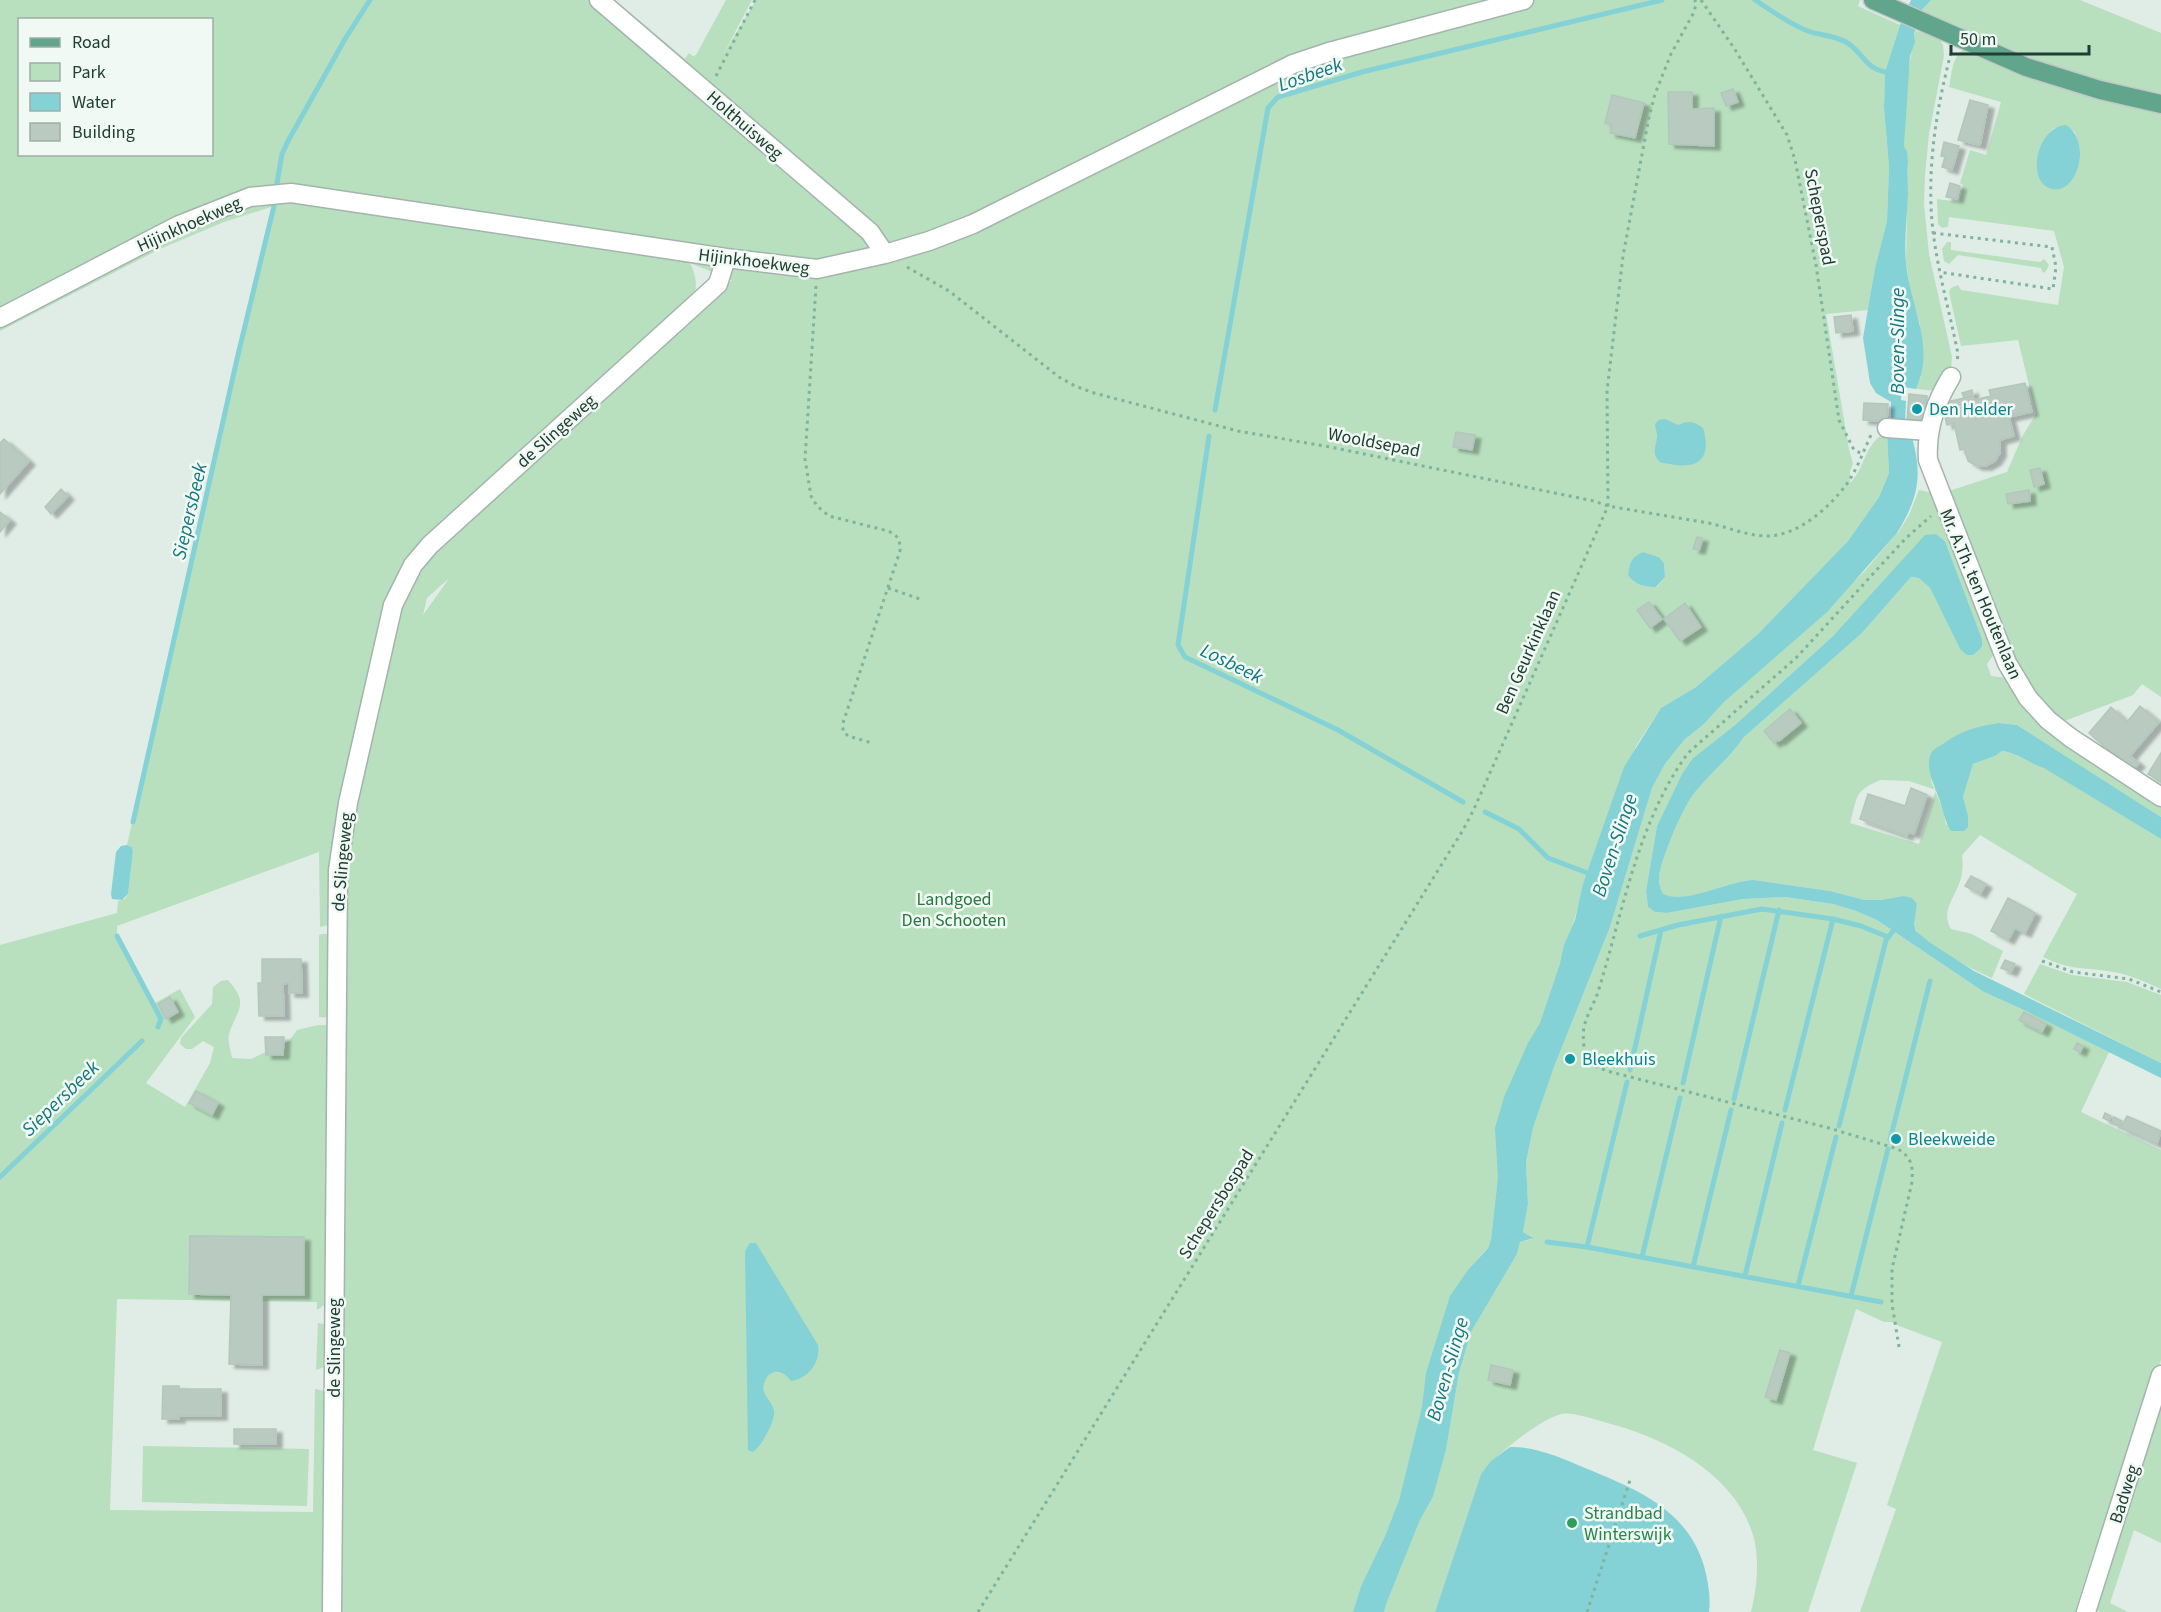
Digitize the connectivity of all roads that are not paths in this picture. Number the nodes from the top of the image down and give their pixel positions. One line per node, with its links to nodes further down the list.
1 (599, 0): 5 (street, Holthuisweg)
2 (1524, 0): 5 (street, Hijinkhoekweg)
3 (1873, 0): 4 (main road)
4 (2161, 104)
5 (885, 254): 6 (street, Hijinkhoekweg)
6 (726, 258): 7 (street, Hijinkhoekweg); 13 (street, de Slingeweg)
7 (0, 318)
8 (1951, 377): 10 (street, Mr. A.Th. ten Houtenlaan)
9 (1887, 428): 10 (street)
10 (1920, 430): 11 (street, Mr. A.Th. ten Houtenlaan)
11 (2161, 797)
12 (2161, 1375): 14 (street, Badweg)
13 (332, 1612)
14 (2086, 1612)

